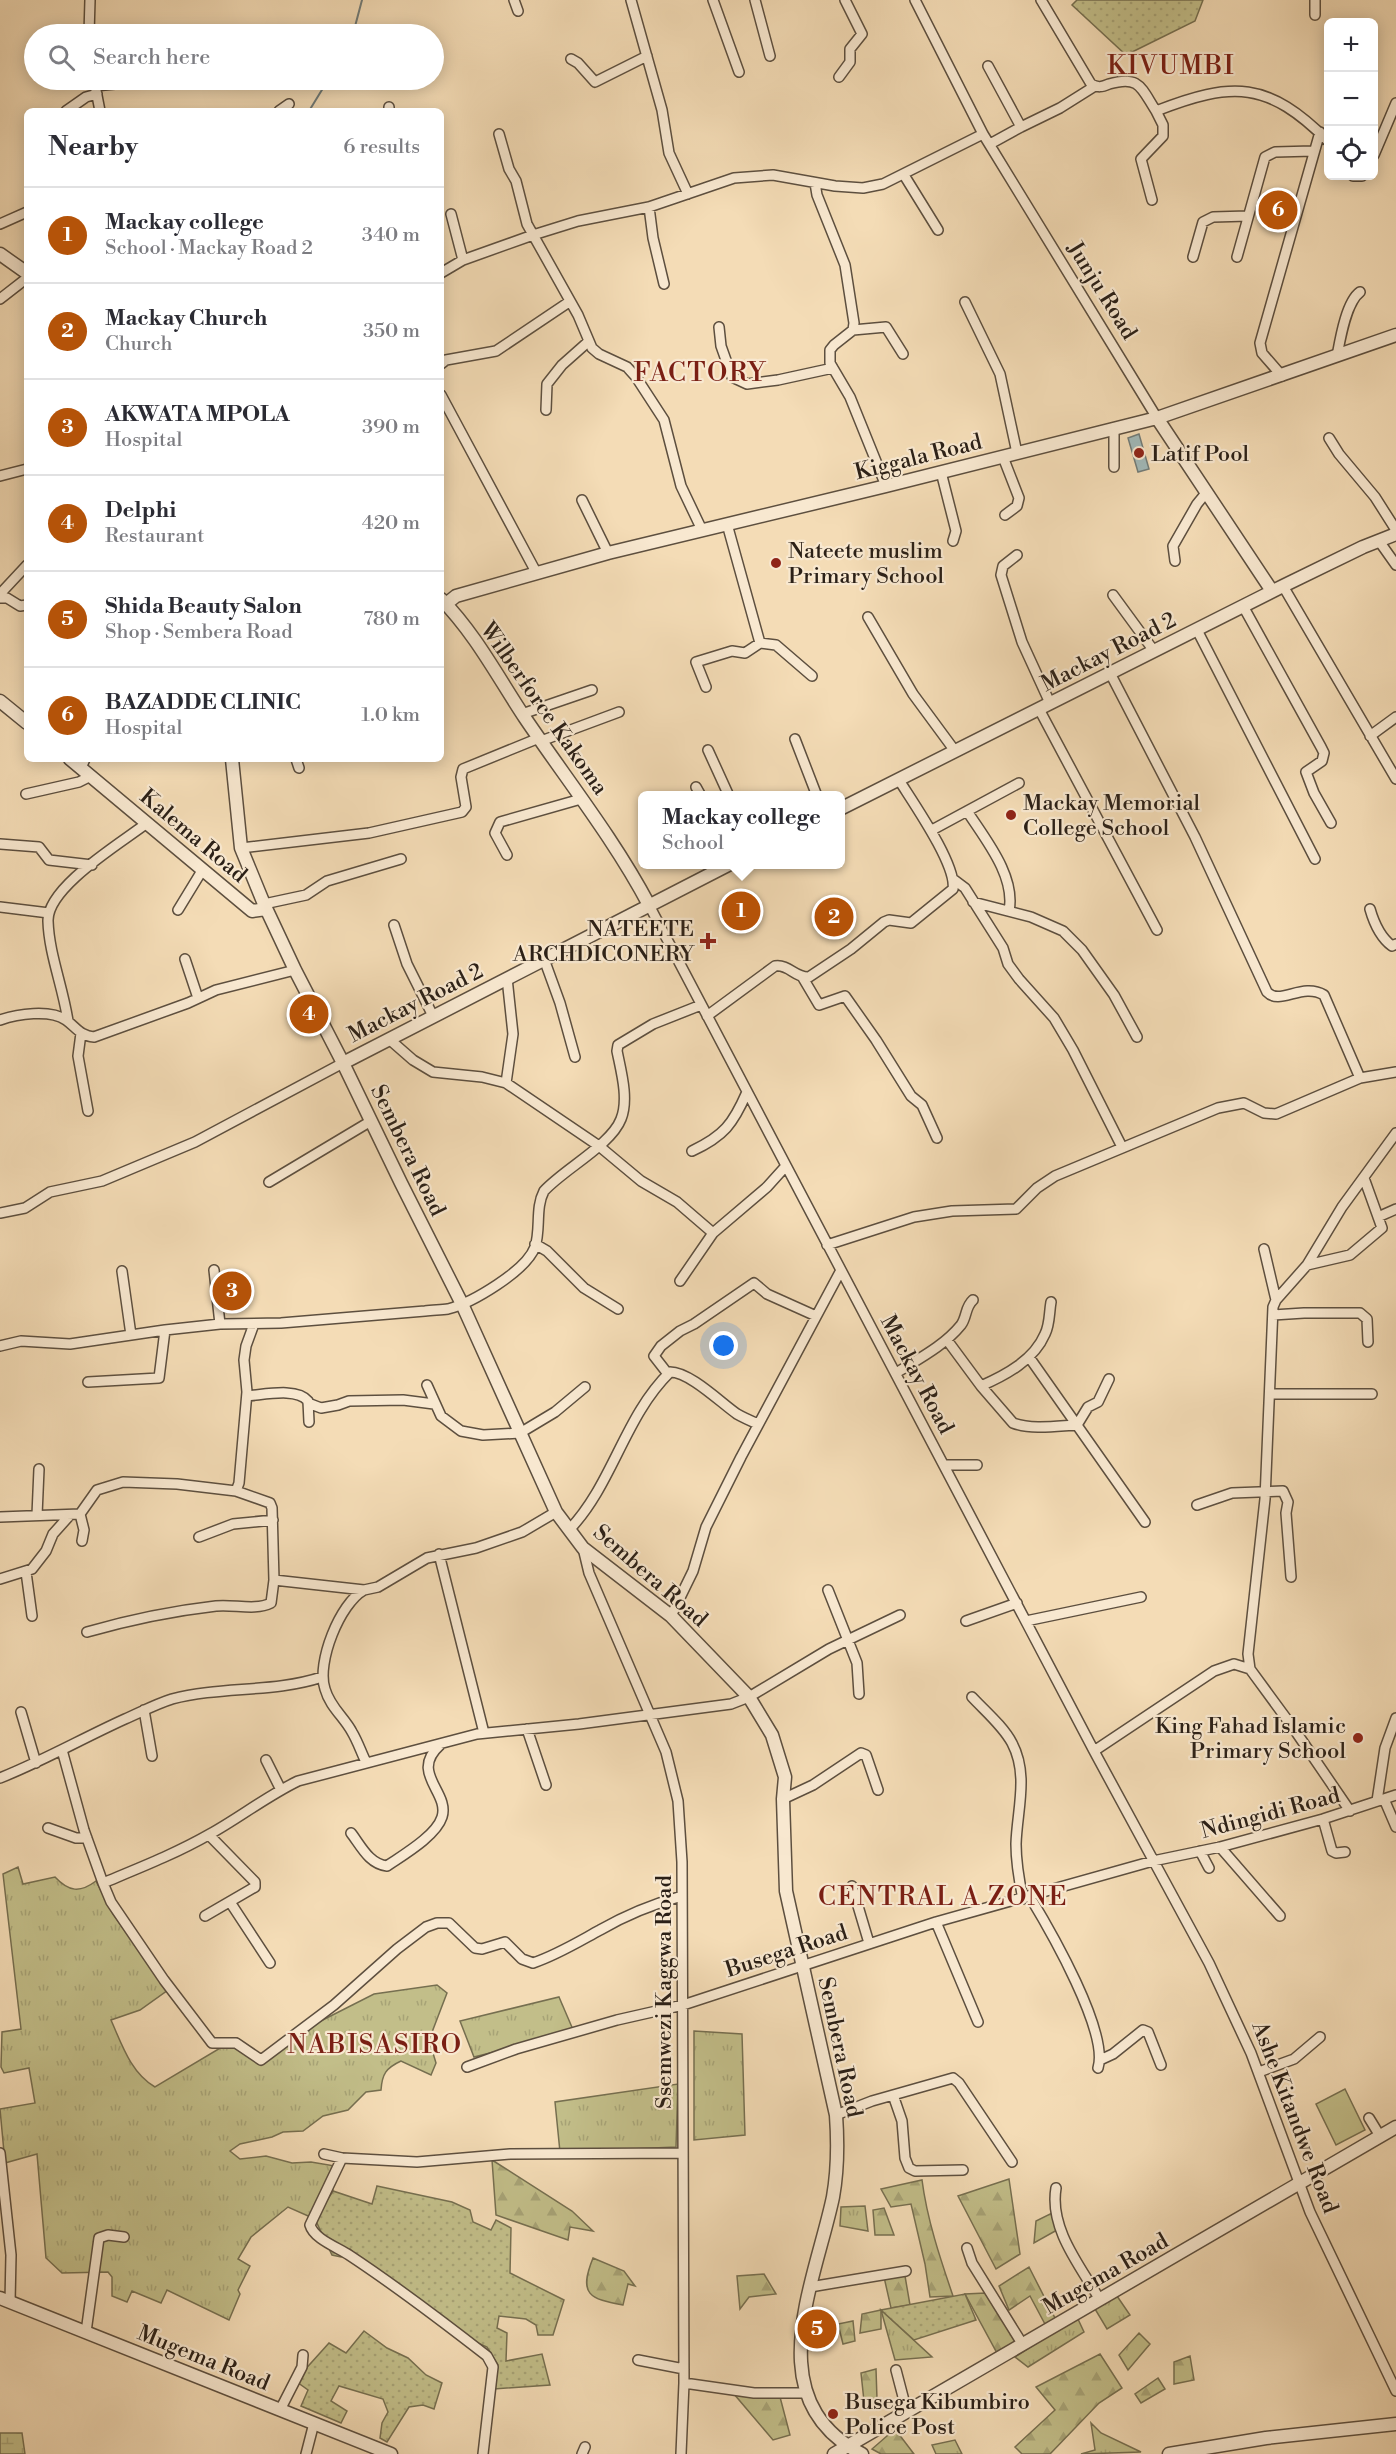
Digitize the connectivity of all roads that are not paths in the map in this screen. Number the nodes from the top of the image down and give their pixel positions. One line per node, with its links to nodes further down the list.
1 (90, 0): 12 (street)
2 (514, 0): 10 (street)
3 (631, 0): 13 (street)
4 (713, 0): 17 (street)
5 (755, 0): 14 (street)
6 (845, 0): 18 (street)
7 (915, 0): 31 (street, Junju Road)
8 (1041, 0): 19 (street)
9 (1315, 0): 11 (street)
10 (518, 11)
11 (1315, 15)
12 (89, 24)
13 (647, 56): 15 (street); 38 (street)
14 (770, 56)
15 (571, 58)
16 (988, 66): 28 (street)
17 (739, 72)
18 (839, 76)
19 (1095, 86): 27 (street); 28 (street)
20 (92, 90): 24 (street)
21 (96, 90): 25 (street)
22 (1396, 103): 34 (street)
23 (289, 104): 26 (street)
24 (70, 108)
25 (99, 108)
26 (283, 108)
27 (1156, 111): 29 (street); 39 (street)
28 (1021, 127): 33 (street)
29 (1320, 132): 32 (street); 35 (street)
30 (499, 134): 46 (street)
31 (983, 134): 33 (street, Junju Road); 36 (street)
32 (1324, 136)
33 (990, 144): 70 (street, Junju Road)
34 (1378, 146)
35 (1313, 151): 43 (street); 67 (street)
36 (904, 175): 37 (street); 45 (street)
37 (815, 183): 38 (street); 60 (street)
38 (688, 194): 40 (street)
39 (1152, 200)
40 (650, 207): 46 (street); 54 (street)
41 (24, 214): 44 (street)
42 (451, 214): 50 (street)
43 (1248, 216): 48 (street); 49 (street)
44 (0, 224)
45 (938, 230)
46 (533, 235): 50 (street); 57 (street)
47 (0, 254): 51 (street)
48 (1193, 257)
49 (1237, 257)
50 (463, 260): 52 (street)
51 (24, 271)
52 (444, 271)
53 (24, 280): 56 (street)
54 (664, 284)
55 (1360, 292): 64 (street)
56 (0, 299)
57 (569, 302): 62 (street); 65 (street)
58 (965, 302): 73 (street)
59 (720, 327): 66 (street)
60 (853, 330): 63 (street); 66 (street)
61 (1396, 335): 64 (street, Kiggala Road)
62 (590, 340): 69 (street); 84 (street)
63 (903, 354)
64 (1337, 356): 67 (street, Kiggala Road)
65 (444, 362)
66 (833, 368): 79 (street)
67 (1282, 376): 70 (street, Kiggala Road)
68 (444, 401): 93 (street)
69 (546, 410)
70 (1157, 418): 71 (street, Kiggala Road); 80 (street, Junju Road)
71 (1114, 429): 73 (street, Kiggala Road); 75 (street)
72 (1329, 438): 85 (street)
73 (1017, 453): 74 (street, Kiggala Road)
74 (1003, 457): 77 (street, Kiggala Road); 82 (street)
75 (1114, 467)
76 (24, 470): 78 (street)
77 (941, 472): 79 (street, Kiggala Road); 86 (street)
78 (0, 476)
79 (886, 486): 83 (street, Kiggala Road)
80 (1206, 493): 90 (street); 94 (street, Junju Road)
81 (582, 500): 88 (street)
82 (1005, 515)
83 (727, 524): 84 (street, Kiggala Road); 102 (street)
84 (702, 530): 88 (street, Kiggala Road)
85 (1396, 532): 87 (street, Mackay Road 2)
86 (953, 541)
87 (1379, 541): 91 (street); 94 (street, Mackay Road 2)
88 (608, 552): 93 (street, Kiggala Road)
89 (1017, 555): 109 (street)
90 (1175, 561)
91 (1396, 565)
92 (24, 568): 96 (street)
93 (537, 572): 97 (street, Kiggala Road)
94 (1277, 588): 99 (street, Mackay Road 2); 114 (street, Junju Road)
95 (1113, 595): 103 (street)
96 (0, 596): 98 (street)
97 (444, 601): 111 (street, Wilberforce Kakoma)
98 (24, 605)
99 (1243, 606): 101 (street, Mackay Road 2); 131 (street)
100 (867, 617): 118 (street)
101 (1197, 630): 103 (street, Mackay Road 2); 137 (street)
102 (760, 644): 105 (street); 106 (street)
103 (1154, 651): 104 (street, Mackay Road 2)
104 (1110, 673): 109 (street, Mackay Road 2); 170 (street)
105 (812, 676)
106 (706, 687)
107 (592, 690): 111 (street)
108 (0, 700): 113 (street)
109 (1045, 706): 118 (street, Mackay Road 2); 151 (street)
110 (619, 712): 116 (street)
111 (522, 714): 116 (street, Wilberforce Kakoma)
112 (1395, 719): 114 (street)
113 (24, 720)
114 (1370, 736): 121 (street, Junju Road)
115 (795, 739): 125 (street)
116 (540, 740): 127 (street, Wilberforce Kakoma); 134 (street)
117 (708, 750): 124 (street)
118 (955, 751): 122 (street, Mackay Road 2)
119 (232, 762): 134 (street, Sembera Road)
120 (86, 768): 126 (street); 130 (street, Kalema Road)
121 (1396, 779)
122 (899, 780): 128 (street, Mackay Road 2); 132 (street)
123 (1019, 783): 129 (street)
124 (727, 791)
125 (815, 791)
126 (26, 794)
127 (581, 799): 135 (street); 143 (street, Wilberforce Kakoma)
128 (845, 807)
129 (967, 811): 132 (street); 148 (street)
130 (147, 823): 138 (street); 140 (street, Kalema Road)
131 (1331, 823)
132 (932, 830): 141 (street)
133 (0, 843): 138 (street)
134 (242, 848): 144 (street, Sembera Road)
135 (507, 855)
136 (401, 859): 144 (street)
137 (1315, 859)
138 (92, 865): 149 (street)
139 (720, 869): 143 (street, Mackay Road 2)
140 (203, 870): 144 (street, Kalema Road); 147 (street)
141 (953, 879): 142 (street); 157 (street)
142 (973, 902): 148 (street); 178 (street)
143 (649, 905): 154 (street, Mackay Road 2); 159 (street, Mackay Road)
144 (265, 906): 155 (street, Sembera Road)
145 (0, 907): 149 (street)
146 (1370, 909): 152 (street)
147 (178, 910)
148 (1009, 911): 165 (street)
149 (49, 913): 163 (street)
150 (394, 925): 160 (street)
151 (1157, 930)
152 (1396, 944)
153 (184, 959): 158 (street)
154 (544, 959): 156 (street, Mackay Road 2); 167 (street)
155 (295, 970): 158 (street); 168 (street, Sembera Road)
156 (507, 978): 160 (street, Mackay Road 2); 171 (street)
157 (803, 978): 161 (street); 176 (street)
158 (198, 998): 164 (street)
159 (701, 1005): 161 (street, Mackay Road); 177 (street)
160 (433, 1016): 166 (street, Mackay Road 2)
161 (707, 1016): 172 (street, Mackay Road)
162 (0, 1020): 163 (street)
163 (68, 1021): 164 (street)
164 (81, 1033): 173 (street)
165 (1137, 1037)
166 (389, 1039): 168 (street, Mackay Road 2); 171 (street)
167 (575, 1057)
168 (343, 1062): 174 (street, Sembera Road); 184 (street)
169 (1396, 1072): 170 (street)
170 (1360, 1077): 178 (street)
171 (506, 1083): 177 (street)
172 (747, 1092): 179 (street); 180 (street, Mackay Road)
173 (88, 1111)
174 (371, 1121): 182 (street); 198 (street, Sembera Road)
175 (1395, 1136): 181 (street)
176 (937, 1138)
177 (599, 1146): 186 (street); 187 (street)
178 (1122, 1147): 188 (street)
179 (692, 1151)
180 (785, 1167): 186 (street); 188 (street, Mackay Road)
181 (1364, 1178): 185 (street); 190 (street)
182 (269, 1182)
183 (1396, 1209): 185 (street)
184 (0, 1214)
185 (1378, 1217): 190 (street)
186 (713, 1233): 194 (street)
187 (535, 1244): 198 (street); 199 (street)
188 (827, 1245): 193 (street, Mackay Road)
189 (1264, 1249): 196 (street)
190 (1307, 1265): 196 (street)
191 (214, 1270): 202 (street)
192 (122, 1271): 205 (street)
193 (840, 1272): 201 (street); 210 (street, Mackay Road)
194 (680, 1281)
195 (973, 1300): 206 (street)
196 (1276, 1300): 200 (street)
197 (1051, 1302): 209 (street)
198 (462, 1304): 203 (street); 225 (street, Sembera Road)
199 (618, 1309)
200 (1272, 1315): 207 (street); 217 (street)
201 (816, 1316): 211 (street); 223 (street)
202 (220, 1324): 203 (street); 204 (street)
203 (254, 1324): 219 (street)
204 (165, 1330): 205 (street); 213 (street)
205 (131, 1335): 208 (street)
206 (947, 1340): 210 (street); 215 (street)
207 (1368, 1342)
208 (0, 1346)
209 (1029, 1357): 215 (street); 224 (street)
210 (896, 1373): 226 (street, Mackay Road)
211 (668, 1374): 223 (street); 238 (street)
212 (1109, 1379): 224 (street)
213 (88, 1382)
214 (427, 1385): 221 (street)
215 (981, 1386): 224 (street)
216 (585, 1387): 225 (street)
217 (1270, 1394): 218 (street); 229 (street)
218 (1372, 1394)
219 (247, 1396): 220 (street); 230 (street)
220 (308, 1403): 221 (street); 222 (street)
221 (434, 1404): 225 (street)
222 (309, 1422)
223 (758, 1424): 253 (street)
224 (1077, 1425): 237 (street)
225 (520, 1433): 232 (street, Sembera Road)
226 (944, 1465): 227 (street); 250 (street, Mackay Road)
227 (977, 1465)
228 (39, 1469): 234 (street)
229 (1266, 1490): 231 (street); 244 (street); 258 (street)
230 (236, 1491): 233 (street); 236 (street)
231 (1197, 1505)
232 (555, 1512): 238 (street, Sembera Road); 242 (street)
233 (75, 1514): 234 (street); 240 (street); 243 (street)
234 (37, 1515): 235 (street)
235 (0, 1517)
236 (273, 1520): 239 (street); 246 (street)
237 (1145, 1522)
238 (569, 1530): 241 (street, Sembera Road)
239 (199, 1537)
240 (82, 1540)
241 (583, 1548): 253 (street, Sembera Road); 265 (street, Ssemwezi Kaggwa Road)
242 (439, 1554): 247 (street); 268 (street)
243 (26, 1572): 245 (street); 252 (street)
244 (1291, 1577)
245 (0, 1579)
246 (274, 1580): 247 (street); 256 (street)
247 (364, 1590): 259 (street)
248 (828, 1590): 257 (street)
249 (1141, 1597): 255 (street)
250 (1017, 1604): 254 (street); 255 (street, Mackay Road)
251 (900, 1615): 257 (street)
252 (32, 1616)
253 (671, 1616): 261 (street, Sembera Road)
254 (966, 1621)
255 (1026, 1621): 271 (street, Mackay Road)
256 (87, 1632)
257 (847, 1639): 260 (street); 261 (street)
258 (1250, 1669): 271 (street); 283 (street)
259 (322, 1677): 263 (street); 274 (street)
260 (859, 1694)
261 (749, 1697): 265 (street); 281 (street, Sembera Road)
262 (972, 1697): 298 (street)
263 (144, 1710): 270 (street); 272 (street)
264 (21, 1712): 275 (street)
265 (649, 1716): 267 (street); 297 (street, Ssemwezi Kaggwa Road)
266 (1396, 1718): 282 (street)
267 (527, 1729): 268 (street); 277 (street)
268 (484, 1733): 269 (street)
269 (442, 1743): 274 (street); 287 (street)
270 (62, 1750): 275 (street); 289 (street)
271 (1094, 1751): 293 (street, Mackay Road)
272 (152, 1756)
273 (266, 1760): 278 (street)
274 (366, 1762): 278 (street)
275 (36, 1763): 276 (street)
276 (0, 1778)
277 (546, 1785)
278 (281, 1790): 288 (street)
279 (878, 1790): 281 (street)
280 (1396, 1795): 282 (street, Ndingidi Road)
281 (783, 1799): 305 (street, Sembera Road)
282 (1380, 1800): 283 (street, Ndingidi Road); 285 (street)
283 (1350, 1811): 284 (street, Ndingidi Road)
284 (1323, 1819): 290 (street, Ndingidi Road); 292 (street)
285 (1396, 1827)
286 (48, 1828): 289 (street)
287 (351, 1833)
288 (209, 1835): 295 (street); 299 (street)
289 (87, 1838): 295 (street)
290 (1220, 1847): 291 (street, Ndingidi Road); 301 (street)
291 (1200, 1851): 293 (street, Ndingidi Road); 294 (street)
292 (1345, 1852)
293 (1153, 1861): 298 (street, Busega Road); 311 (street, Ashe Kitandwe Road)
294 (1209, 1868)
295 (103, 1883): 297 (street)
296 (852, 1886): 303 (street)
297 (682, 1896): 306 (street, Ssemwezi Kaggwa Road)
298 (1027, 1898): 302 (street, Busega Road); 309 (street)
299 (230, 1902): 300 (street); 304 (street)
300 (205, 1916)
301 (1280, 1917)
302 (936, 1923): 303 (street, Busega Road); 307 (street)
303 (869, 1943): 305 (street, Busega Road)
304 (270, 1963)
305 (803, 1966): 306 (street, Busega Road); 313 (street, Sembera Road)
306 (683, 2004): 310 (street, Busega Road); 318 (street, Ssemwezi Kaggwa Road)
307 (978, 2022)
308 (1320, 2037): 311 (street)
309 (1161, 2065)
310 (467, 2067)
311 (1259, 2072): 323 (street, Ashe Kitandwe Road)
312 (893, 2095): 313 (street); 321 (street); 322 (street)
313 (836, 2115): 328 (street, Sembera Road)
314 (1369, 2118): 316 (street)
315 (1396, 2127): 316 (street, Mugema Road)
316 (1380, 2136): 323 (street, Mugema Road)
317 (0, 2153): 329 (street)
318 (683, 2153): 320 (street); 335 (street, Ssemwezi Kaggwa Road)
319 (324, 2154): 320 (street)
320 (342, 2158): 347 (street)
321 (1012, 2162)
322 (963, 2170)
323 (1300, 2185): 330 (street, Mugema Road); 338 (street, Ashe Kitandwe Road)
324 (1056, 2188): 330 (street)
325 (124, 2237): 331 (street)
326 (968, 2248): 332 (street)
327 (906, 2271): 328 (street)
328 (810, 2286): 339 (street, Sembera Road)
329 (5, 2300): 331 (street, Mugema Road)
330 (1100, 2300): 332 (street, Mugema Road)
331 (86, 2332): 340 (street, Mugema Road)
332 (1023, 2345): 341 (street, Mugema Road)
333 (303, 2355): 340 (street)
334 (638, 2360): 335 (street)
335 (684, 2368): 337 (street, Ssemwezi Kaggwa Road)
336 (896, 2370): 341 (street)
337 (684, 2383): 339 (street); 348 (street, Ssemwezi Kaggwa Road)
338 (1396, 2391)
339 (806, 2393): 344 (street, Sembera Road)
340 (280, 2410): 342 (street, Mugema Road)
341 (907, 2412): 344 (street, Mugema Road)
342 (314, 2423): 345 (street); 346 (street, Mugema Road)
343 (1396, 2424): 351 (street)
344 (847, 2446): 349 (street, Mugema Road); 350 (street, Sembera Road)
345 (306, 2454)
346 (392, 2454)
347 (483, 2454)
348 (681, 2454)
349 (834, 2454)
350 (862, 2454)
351 (1169, 2454)

